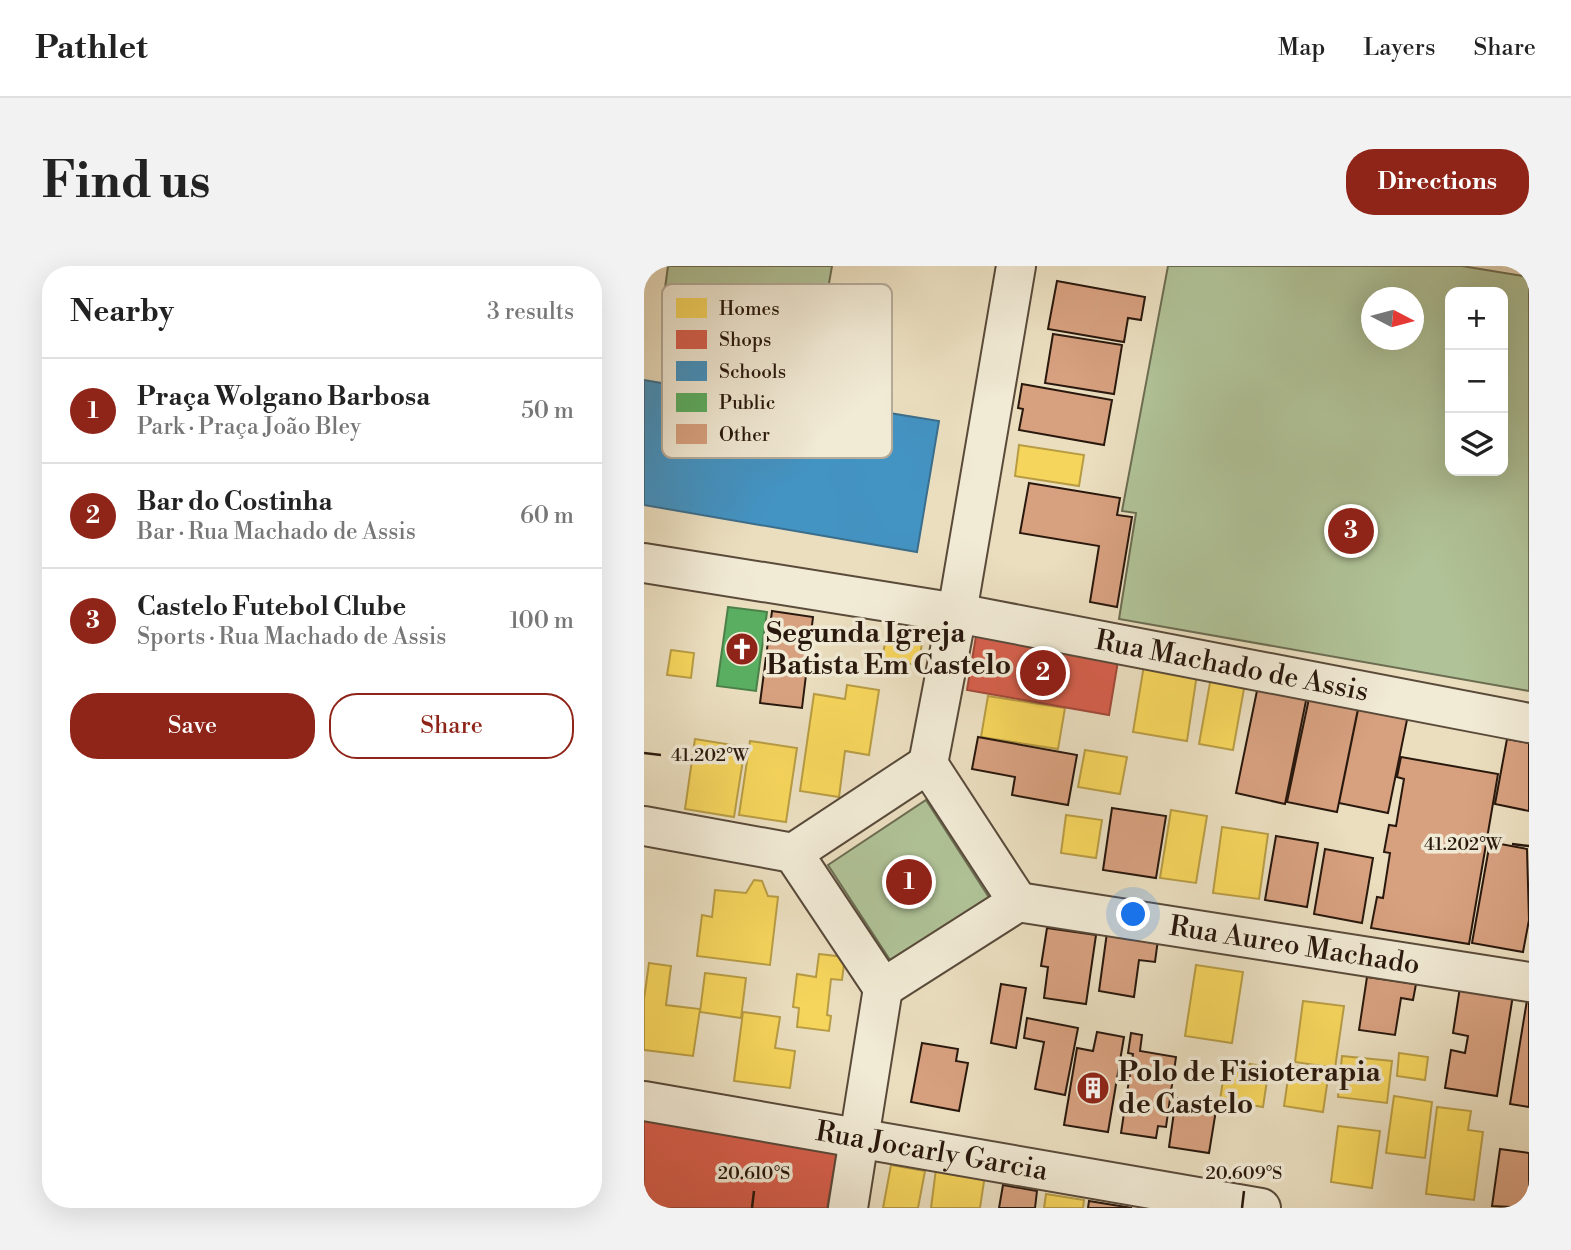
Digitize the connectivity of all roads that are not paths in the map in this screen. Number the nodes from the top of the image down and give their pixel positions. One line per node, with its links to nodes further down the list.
1 (1016, 266): 3 (street)
2 (644, 563): 3 (street, Rua Machado de Assis)
3 (957, 613): 4 (street, Rua Machado de Assis); 5 (street)
4 (1529, 723)
5 (928, 764): 7 (street); 8 (street)
6 (644, 826): 7 (street)
7 (793, 853): 10 (street)
8 (1018, 902): 9 (street, Rua Aureo Machado); 10 (street)
9 (1529, 982)
10 (883, 988): 12 (street)
11 (644, 1101): 12 (street, Rua Jocarly Garcia)
12 (859, 1140): 13 (street); 14 (street, Rua Jocarly Garcia)
13 (848, 1208)
14 (1261, 1208)

